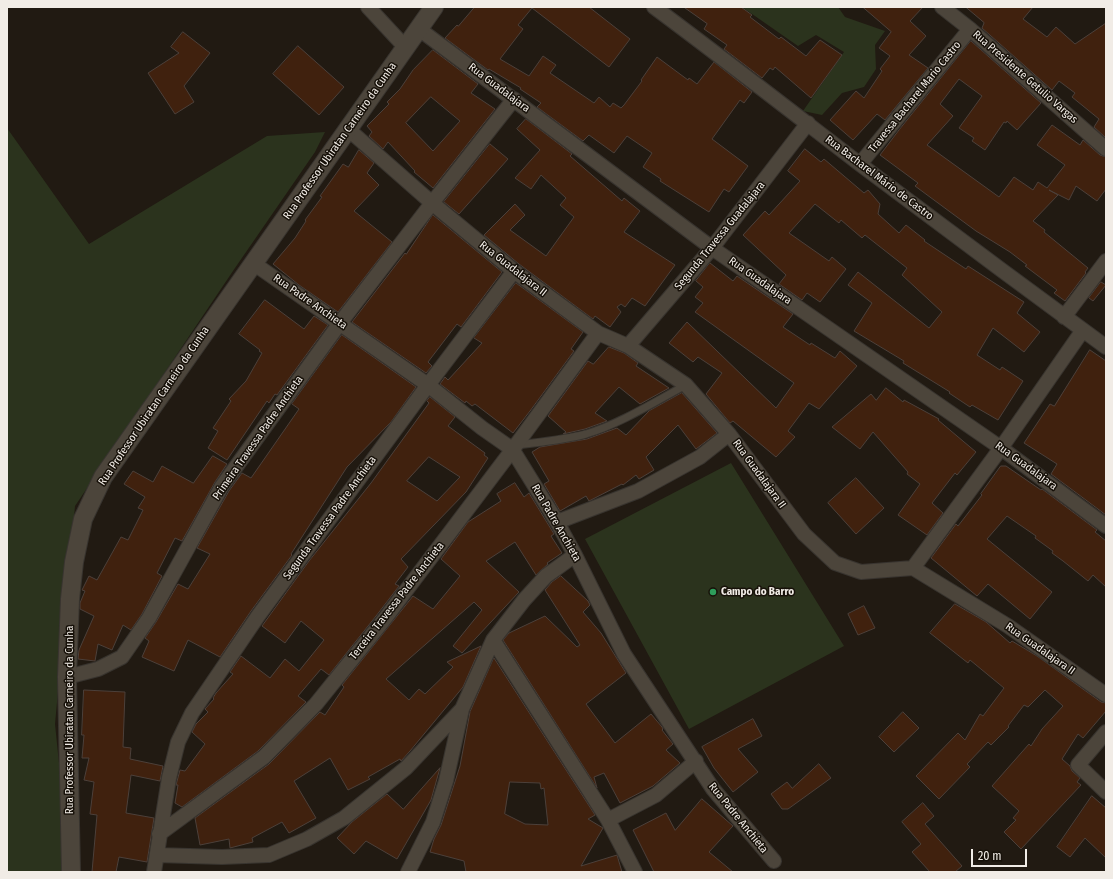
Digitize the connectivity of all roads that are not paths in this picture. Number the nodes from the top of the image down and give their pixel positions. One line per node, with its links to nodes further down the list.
1 (368, 7): 7 (street)
2 (434, 7): 5 (street, Rua Professor Ubiratan Carneiro da Cunha)
3 (654, 7): 9 (street, Rua Bacharel Mário de Castro)
4 (942, 7): 6 (street, Rua Presidente Getulio Vargas)
5 (419, 29): 7 (street, Rua Professor Ubiratan Carneiro da Cunha); 8 (street, Rua Guadalajara)
6 (970, 29): 11 (street, Rua Presidente Getulio Vargas); 12 (street, Travessa Bacharel Mario Castro)
7 (406, 48): 10 (street, Rua Professor Ubiratan Carneiro da Cunha)
8 (514, 99): 13 (street, Primeira Travessa Padre Anchieta); 14 (street, Rua Guadalajara)
9 (808, 123): 12 (street, Rua Bacharel Mário de Castro); 14 (street, Segunda Travessa Guadalajara)
10 (349, 130): 13 (street, Rua Guadalajara II); 16 (street, Rua Professor Ubiratan Carneiro da Cunha)
11 (1106, 149)
12 (860, 164): 18 (street, Rua Bacharel Mário de Castro)
13 (432, 203): 17 (street, Rua Guadalajara II); 19 (street, Primeira Travessa Padre Anchieta)
14 (712, 248): 22 (street, Segunda Travessa Guadalajara); 28 (street, Rua Guadalajara)
15 (1106, 261): 18 (street)
16 (253, 263): 19 (street, Rua Padre Anchieta); 34 (street, Rua Professor Ubiratan Carneiro da Cunha)
17 (514, 271): 21 (street, Rua Guadalajara II); 24 (street, Segunda Travessa Padre Anchieta)
18 (1064, 317): 20 (street, Rua Bacharel Mário de Castro)
19 (340, 323): 24 (street, Rua Padre Anchieta); 34 (street, Primeira Travessa Padre Anchieta)
20 (1083, 330): 23 (street, Rua Bacharel Mário de Castro); 28 (street)
21 (598, 333): 22 (street, Rua Guadalajara II); 27 (street, Terceira Travessa Padre Anchieta)
22 (628, 346): 25 (street, Rua Guadalajara II)
23 (1106, 347)
24 (428, 385): 27 (street, Rua Padre Anchieta); 41 (street, Segunda Travessa Padre Anchieta)
25 (686, 385): 26 (street, Rua Guadalajara II); 27 (lane)
26 (729, 434): 29 (street); 32 (street, Rua Guadalajara II)
27 (514, 447): 29 (street, Rua Padre Anchieta); 41 (street, Terceira Travessa Padre Anchieta)
28 (1001, 448): 30 (street, Rua Guadalajara); 32 (street)
29 (557, 522): 31 (street, Rua Padre Anchieta)
30 (1106, 526)
31 (575, 555): 33 (street); 38 (street, Rua Padre Anchieta)
32 (913, 568): 35 (street, Rua Guadalajara II)
33 (493, 640): 36 (street); 40 (street)
34 (67, 677): 44 (street, Rua Professor Ubiratan Carneiro da Cunha)
35 (1106, 695)
36 (462, 709): 42 (street); 46 (street)
37 (1106, 732): 39 (street)
38 (696, 762): 40 (street); 43 (street, Rua Padre Anchieta)
39 (1106, 792)
40 (608, 820): 47 (street)
41 (159, 834): 42 (street, Segunda Travessa Padre Anchieta)
42 (157, 855): 45 (street, Segunda Travessa Padre Anchieta)
43 (774, 862)
44 (71, 872)
45 (154, 872)
46 (408, 872)
47 (635, 872)

